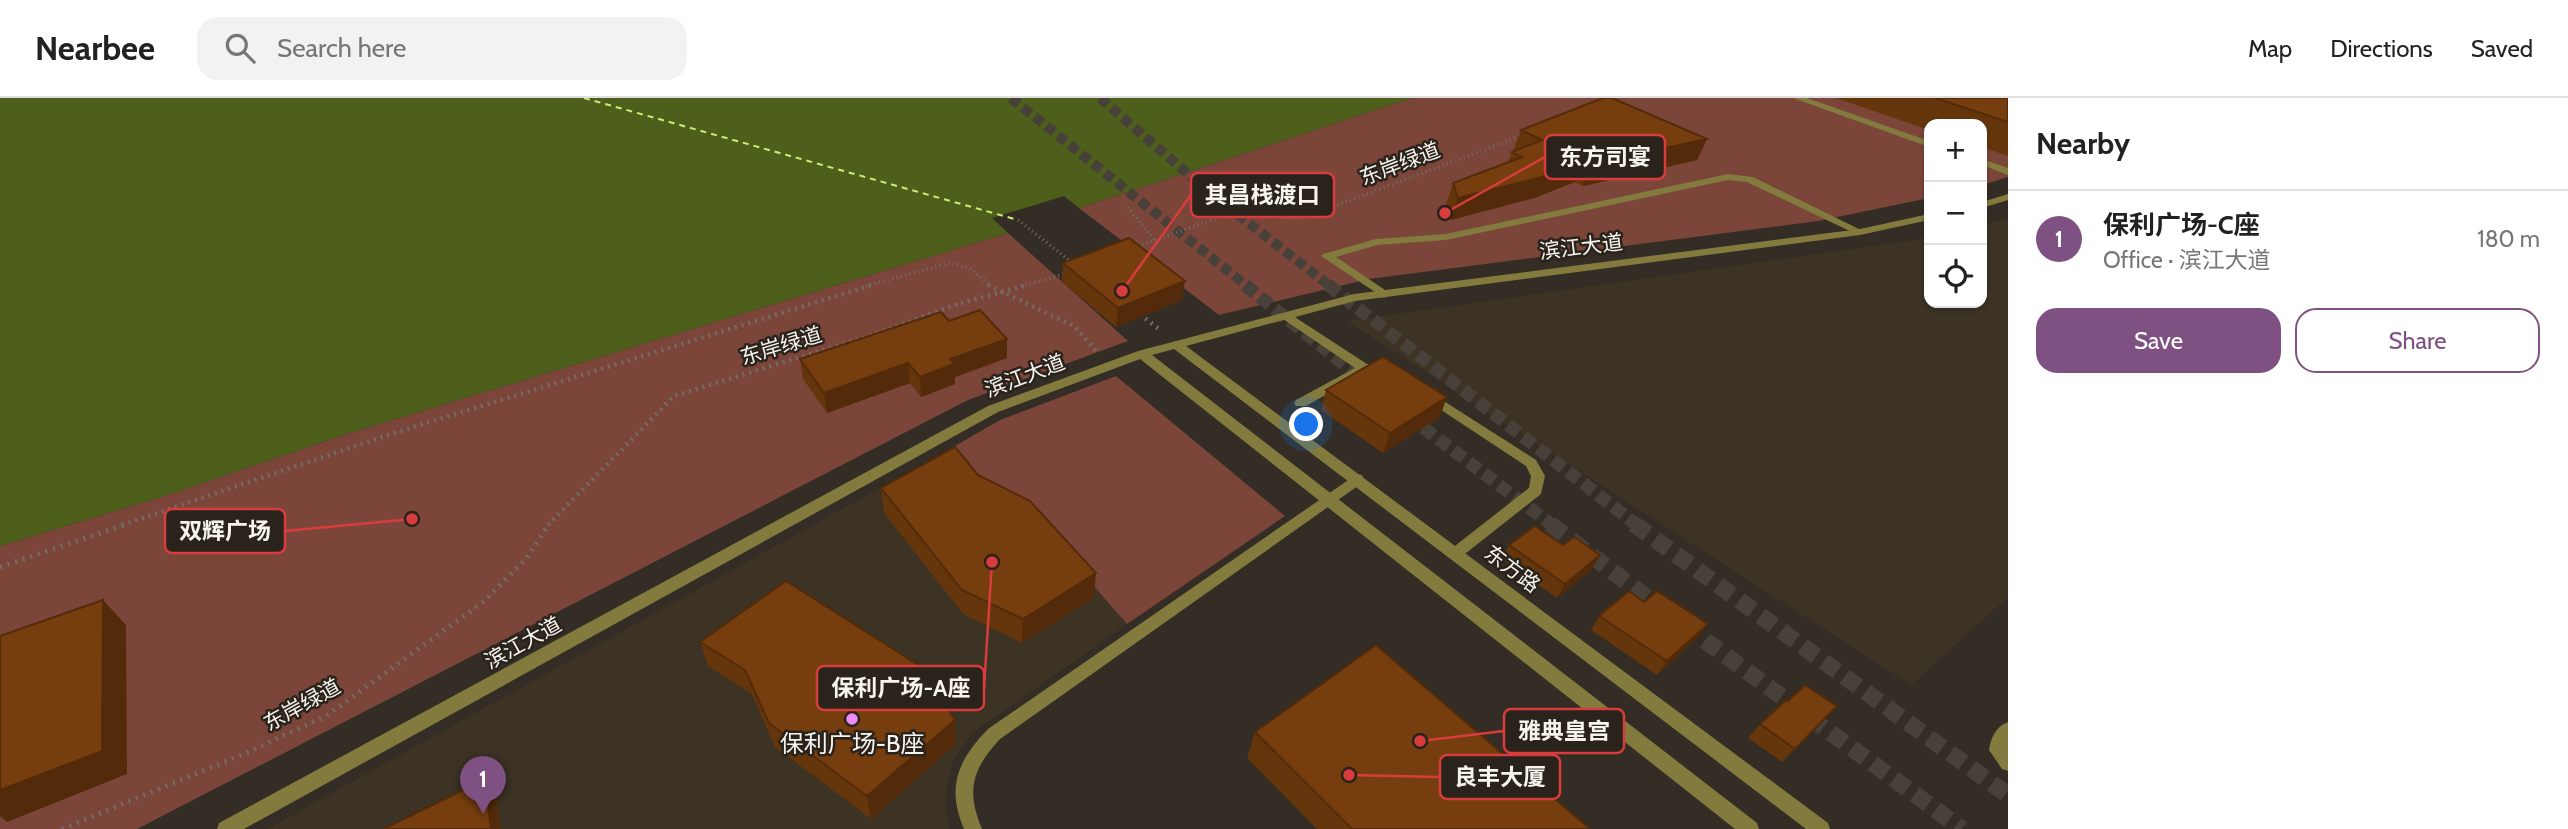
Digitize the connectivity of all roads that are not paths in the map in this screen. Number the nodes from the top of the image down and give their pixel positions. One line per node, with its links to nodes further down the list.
1 (1798, 98): 2 (street)
2 (1924, 142)
3 (1987, 165): 4 (street)
4 (2008, 172)
5 (2008, 197): 6 (street)
6 (1987, 203)
7 (1924, 218): 8 (street, 滨江大道)
8 (1860, 232): 9 (street, 滨江大道); 9 (street)
9 (1384, 294): 10 (street, 滨江大道)
10 (1287, 316): 11 (street, 滨江大道); 13 (street)
11 (1177, 345): 12 (street, 滨江大道); 15 (street, 东方路)
12 (1142, 354): 16 (street); 20 (street, 滨江大道)
13 (1364, 368): 14 (street); 17 (street)
14 (1301, 403)
15 (1357, 479): 16 (street); 17 (street, 东方路)
16 (1330, 500): 21 (street); 22 (street)
17 (1456, 553): 23 (street, 东方路)
18 (2008, 730): 19 (street)
19 (2008, 763)
20 (226, 829)
21 (974, 829)
22 (1750, 829)
23 (1821, 829)

